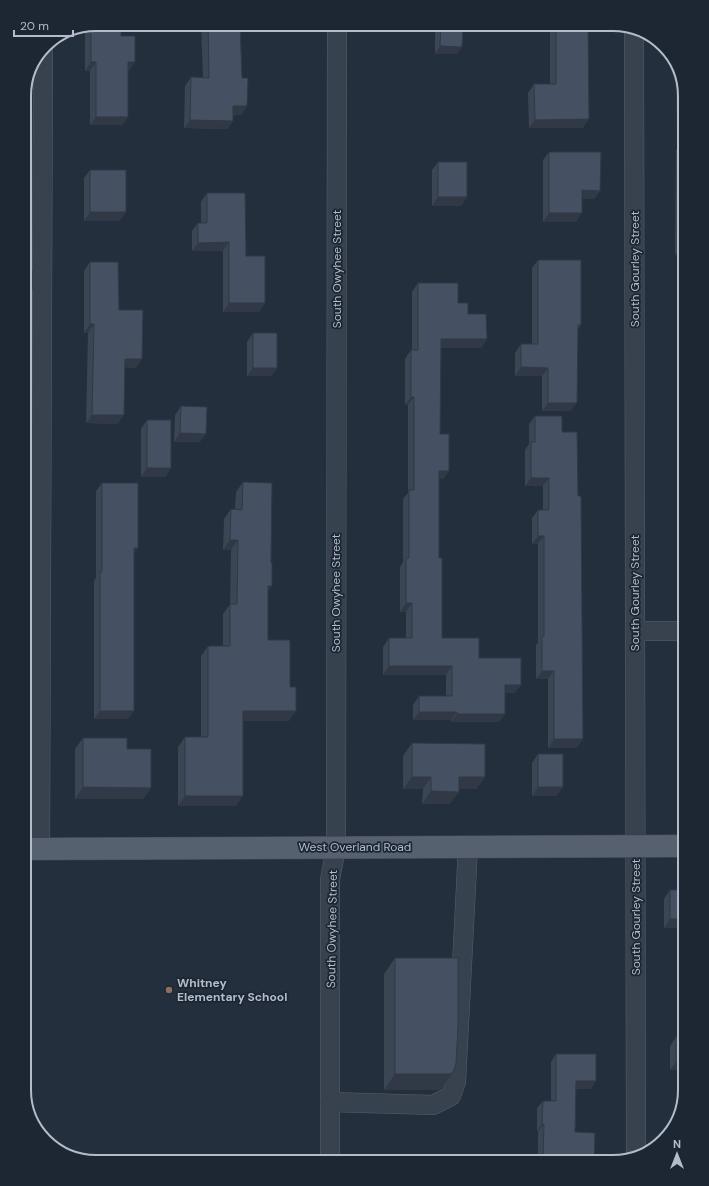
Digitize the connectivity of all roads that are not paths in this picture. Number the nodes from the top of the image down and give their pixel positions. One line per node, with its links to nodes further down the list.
1 (337, 31): 9 (street, South Owyhee Street)
2 (634, 34): 5 (street, South Gourley Street)
3 (43, 59): 4 (street)
4 (33, 280): 11 (street)
5 (635, 631): 6 (street); 7 (street, South Gourley Street)
6 (678, 631)
7 (636, 846): 8 (main road, West Overland Road); 10 (main road, West Overland Road); 13 (street, South Gourley Street)
8 (678, 846)
9 (336, 847): 10 (main road, West Overland Road); 11 (main road, West Overland Road); 12 (street, South Owyhee Street)
10 (468, 847): 12 (street)
11 (32, 849)
12 (330, 1102): 14 (street, South Owyhee Street)
13 (636, 1150)
14 (330, 1155)

